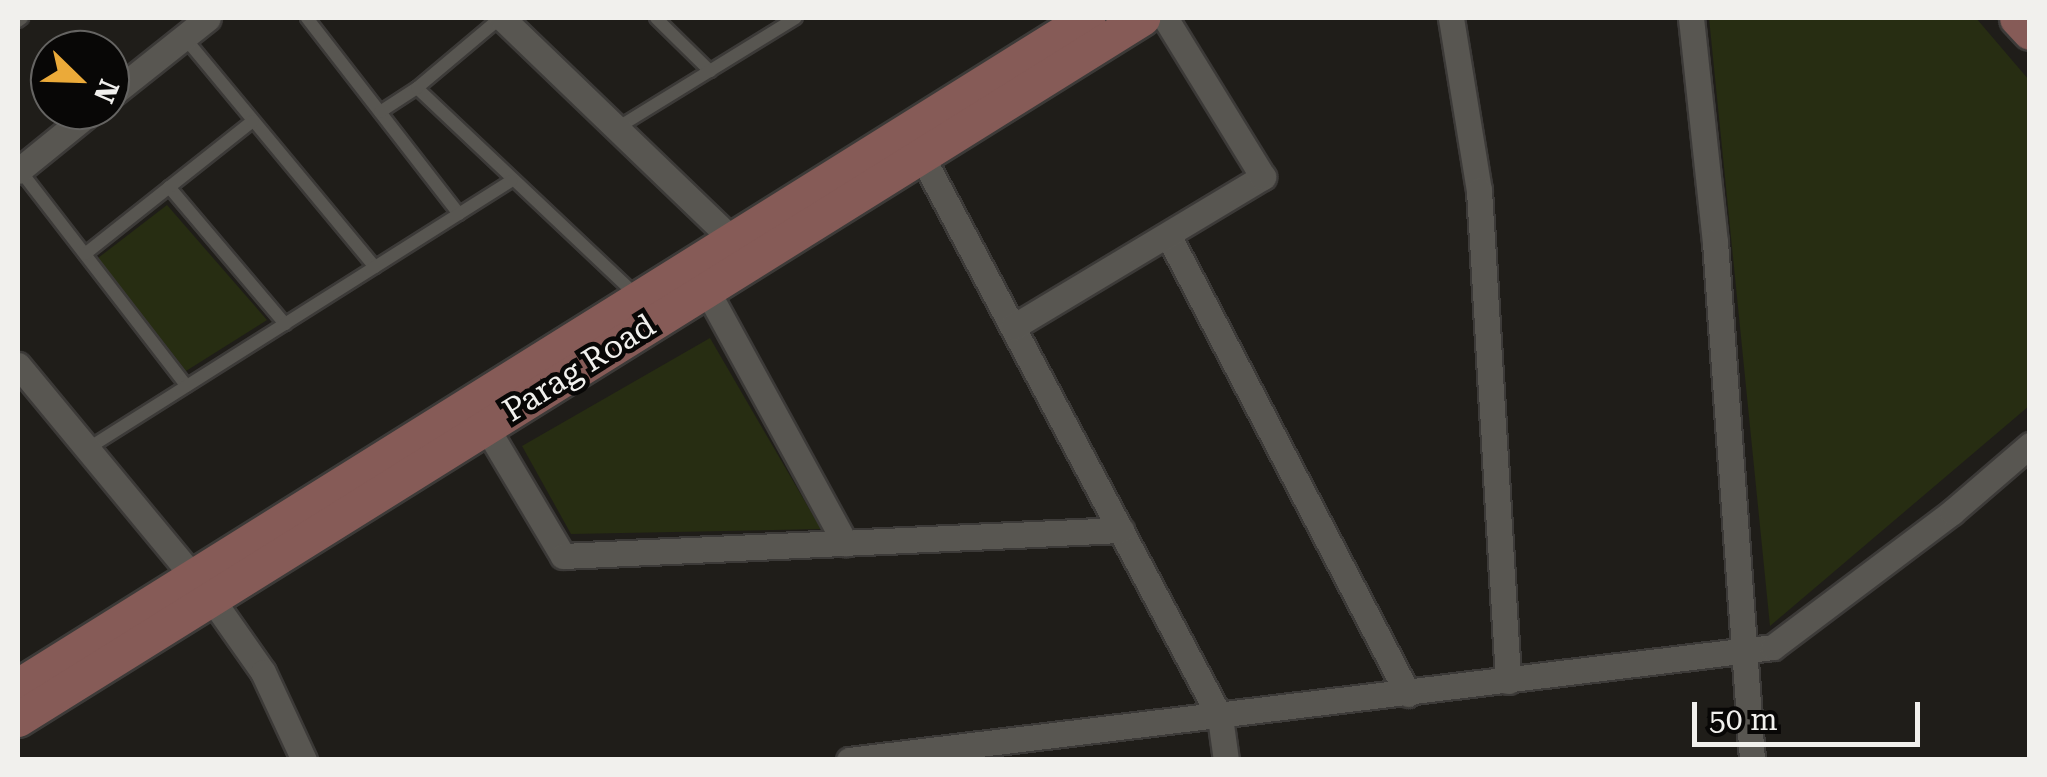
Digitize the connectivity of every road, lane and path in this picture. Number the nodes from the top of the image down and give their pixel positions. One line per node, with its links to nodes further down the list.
1 (208, 18): 13 (street)
2 (308, 18): 17 (lane)
3 (501, 18): 16 (lane); 19 (street)
4 (656, 18): 14 (lane)
5 (792, 18): 14 (lane)
6 (1087, 18): 27 (street, Parag Road)
7 (1142, 18): 21 (street, Parag Road)
8 (1165, 18): 26 (street)
9 (1451, 18): 44 (street)
10 (1691, 18): 42 (street)
11 (2017, 18): 12 (street)
12 (2030, 32)
13 (184, 37): 15 (street); 18 (lane)
14 (710, 71): 19 (lane)
15 (130, 80)
16 (417, 88): 17 (lane); 23 (lane)
17 (380, 112): 25 (lane)
18 (254, 121): 24 (lane); 29 (lane)
19 (617, 128): 27 (street)
20 (68, 130): 22 (street)
21 (921, 155): 27 (street, Parag Road); 33 (street)
22 (18, 170): 28 (lane)
23 (511, 181): 25 (lane); 31 (lane)
24 (169, 188): 28 (lane); 32 (lane)
25 (459, 214): 29 (lane)
26 (1168, 235): 33 (street); 45 (street)
27 (744, 250): 30 (street, Parag Road); 31 (street, Parag Road)
28 (85, 254): 35 (lane)
29 (375, 267): 32 (lane)
30 (706, 289): 36 (street, Parag Road); 40 (street)
31 (639, 298): 41 (street, Parag Road)
32 (285, 324): 35 (lane)
33 (1013, 328): 39 (street)
34 (18, 366): 38 (street)
35 (187, 386): 38 (lane)
36 (486, 427): 40 (street); 41 (street, Parag Road)
37 (2030, 445): 42 (street)
38 (87, 449): 41 (street)
39 (1121, 530): 40 (street); 46 (street)
40 (845, 543)
41 (202, 587): 43 (street, Parag Road); 47 (street, Parag Road); 48 (street)
42 (1744, 652): 44 (street); 51 (street)
43 (19, 681)
44 (1508, 682): 45 (street)
45 (1408, 694): 46 (street)
46 (1220, 717): 49 (street); 50 (street)
47 (18, 719)
48 (304, 760)
49 (849, 760)
50 (1226, 760)
51 (1752, 760)

